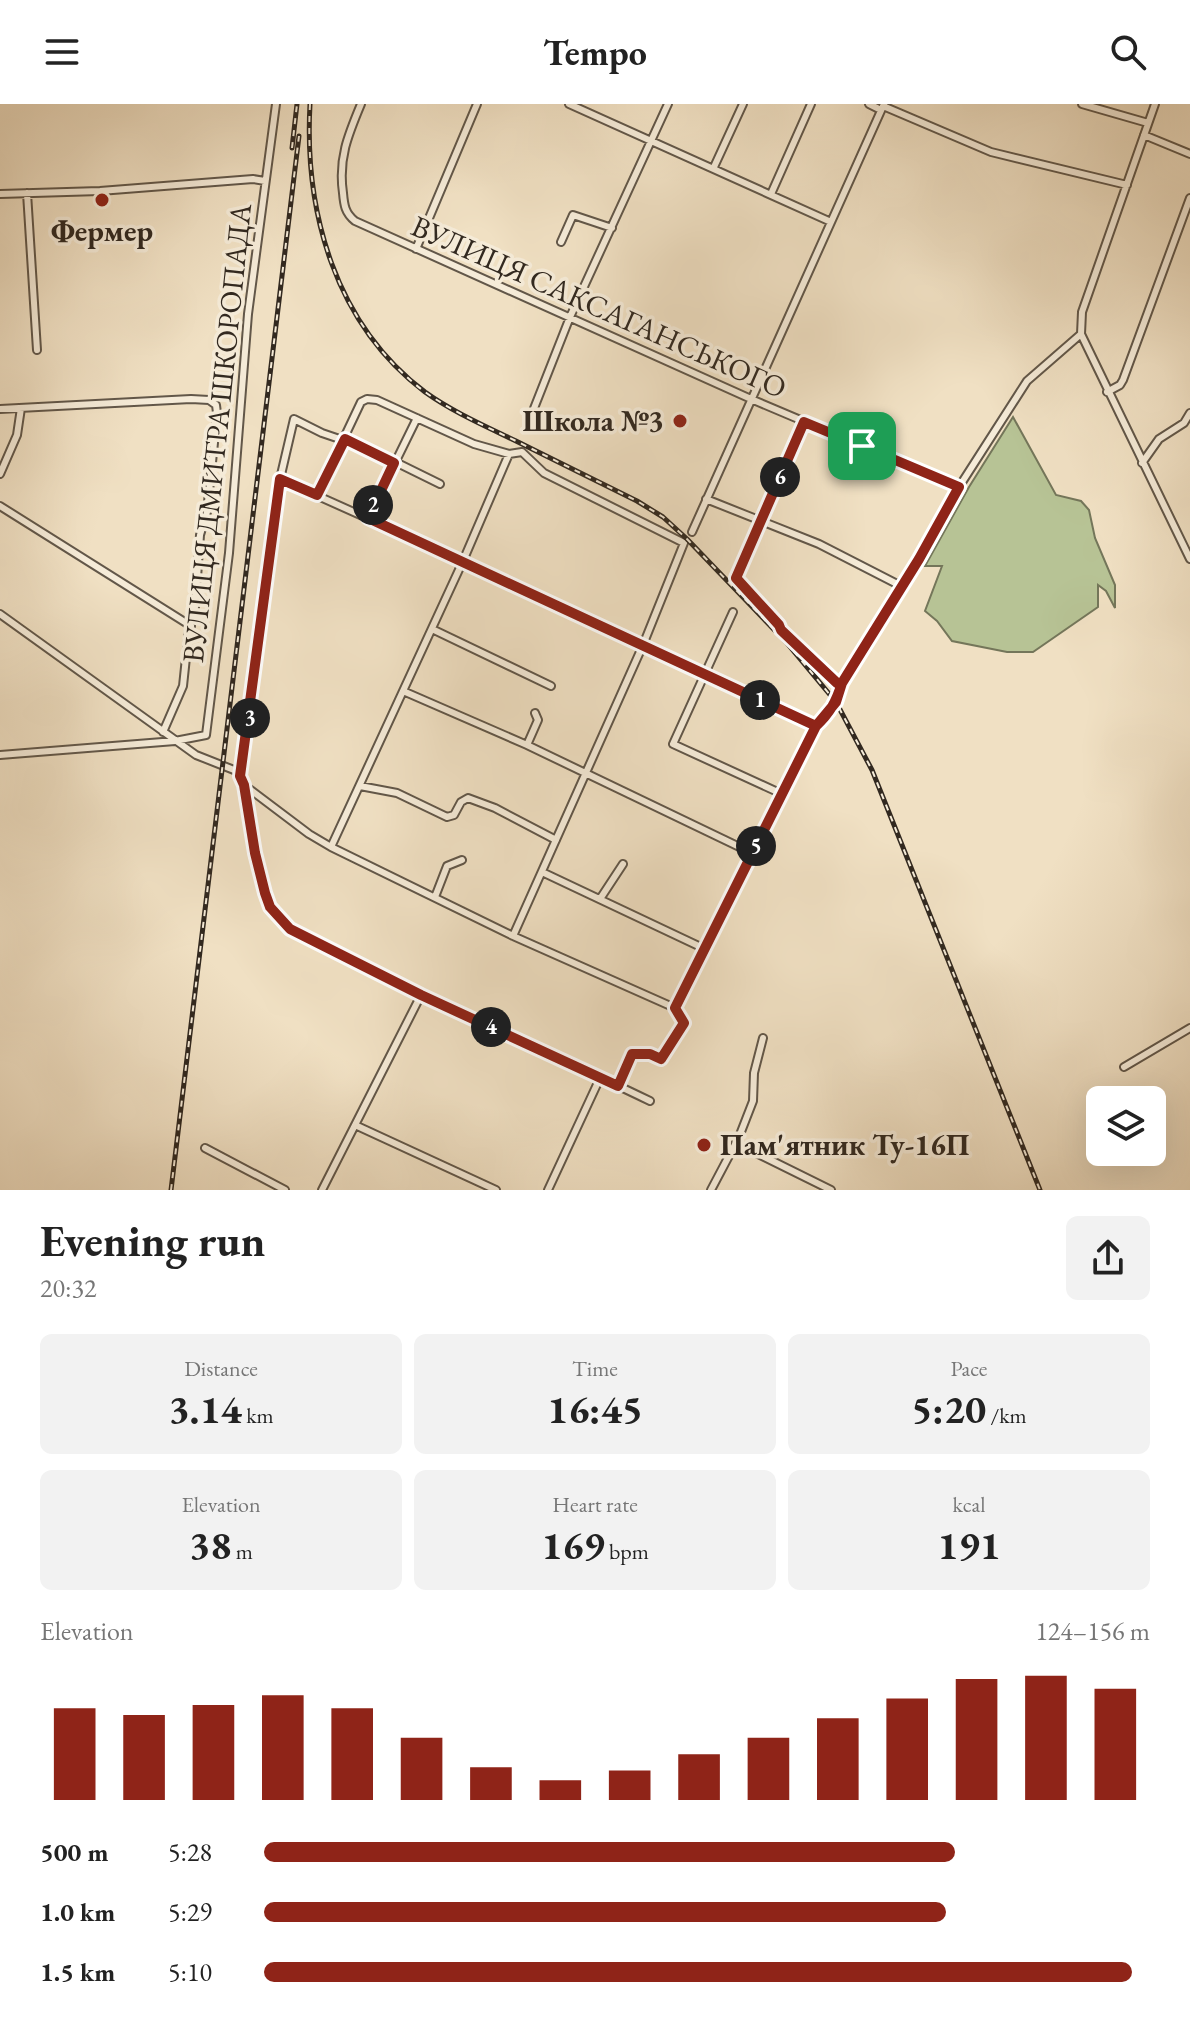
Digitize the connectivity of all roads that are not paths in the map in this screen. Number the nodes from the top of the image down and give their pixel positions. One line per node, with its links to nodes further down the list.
1 (276, 104): 19 (street, ВУЛИЦЯ ДМИТРА ШКОРОПАДА)
2 (361, 104): 28 (street, ВУЛИЦЯ САКСАГАНСЬКОГО)
3 (477, 104): 28 (street)
4 (569, 104): 13 (street)
5 (598, 104): 13 (street)
6 (668, 104): 16 (street)
7 (743, 104): 18 (street)
8 (811, 104): 23 (street)
9 (869, 104): 12 (street)
10 (1082, 104): 14 (street)
11 (1155, 104): 14 (street)
12 (883, 106): 20 (street); 25 (street)
13 (593, 115): 16 (street)
14 (1148, 123): 15 (street)
15 (1144, 135): 17 (street); 20 (street)
16 (651, 141): 18 (street); 26 (street)
17 (1190, 154)
18 (714, 167): 23 (street)
19 (265, 181): 21 (street); 69 (street, ВУЛИЦЯ ДМИТРА ШКОРОПАДА)
20 (1127, 185): 30 (street)
21 (27, 193): 22 (street); 31 (street)
22 (0, 194)
23 (771, 194): 25 (street)
24 (1190, 198): 32 (street)
25 (831, 222): 33 (street)
26 (612, 228): 27 (street); 29 (street)
27 (561, 242)
28 (416, 249): 29 (street, ВУЛИЦЯ САКСАГАНСЬКОГО)
29 (570, 317): 33 (street, ВУЛИЦЯ САКСАГАНСЬКОГО); 38 (street)
30 (1081, 334): 32 (street); 47 (street)
31 (37, 350)
32 (1107, 392): 43 (street)
33 (751, 399): 39 (street, ВУЛИЦЯ САКСАГАНСЬКОГО); 49 (street)
34 (21, 408): 35 (street); 44 (street); 59 (street)
35 (0, 409)
36 (1190, 413): 43 (street)
37 (417, 418): 40 (street); 41 (street); 42 (street)
38 (529, 421)
39 (804, 422): 47 (street, ВУЛИЦЯ САКСАГАНСЬКОГО); 52 (street)
40 (345, 439): 42 (street); 45 (street); 48 (street)
41 (509, 454): 55 (street); 61 (street)
42 (394, 463): 46 (street); 51 (street)
43 (1142, 463): 54 (street)
44 (0, 474)
45 (280, 479): 48 (street); 73 (street)
46 (440, 484)
47 (959, 487): 56 (street)
48 (317, 495): 51 (street)
49 (706, 499): 52 (street); 53 (street)
50 (0, 506): 59 (street)
51 (368, 518): 55 (street)
52 (762, 519): 56 (street); 63 (street)
53 (692, 532)
54 (1189, 554)
55 (463, 561): 60 (street); 61 (street)
56 (901, 586): 63 (street)
57 (733, 612): 62 (street)
58 (0, 614): 68 (street)
59 (191, 626): 68 (street)
60 (432, 629): 64 (street); 65 (street)
61 (643, 645): 62 (street); 72 (street)
62 (705, 674): 67 (street); 76 (street)
63 (842, 683): 67 (street)
64 (551, 686)
65 (403, 691): 70 (street); 75 (street)
66 (539, 717): 70 (street)
67 (816, 726): 76 (street)
68 (163, 732): 69 (street)
69 (175, 741): 71 (street); 73 (street)
70 (527, 745): 72 (street)
71 (0, 755)
72 (586, 774): 77 (street); 79 (street)
73 (240, 776): 74 (street)
74 (244, 785): 78 (street); 87 (street)
75 (360, 786): 77 (street); 78 (street)
76 (782, 794): 79 (street)
77 (556, 840): 82 (street)
78 (331, 847): 83 (street)
79 (752, 853): 86 (street)
80 (462, 860): 83 (street)
81 (623, 864): 84 (street)
82 (542, 872): 84 (street); 85 (street)
83 (435, 897): 85 (street)
84 (600, 899): 86 (street)
85 (513, 936): 88 (street)
86 (705, 949): 88 (street)
87 (421, 995): 92 (street); 95 (street)
88 (675, 1008): 93 (street)
89 (1190, 1028): 91 (street)
90 (763, 1038): 96 (street)
91 (1124, 1067)
92 (600, 1078): 93 (street); 101 (street)
93 (618, 1086): 94 (street)
94 (650, 1101)
95 (355, 1125): 99 (street); 100 (street)
96 (736, 1143): 102 (street); 103 (street)
97 (205, 1148): 98 (street)
98 (285, 1190)
99 (322, 1190)
100 (496, 1190)
101 (548, 1190)
102 (711, 1190)
103 (831, 1190)

